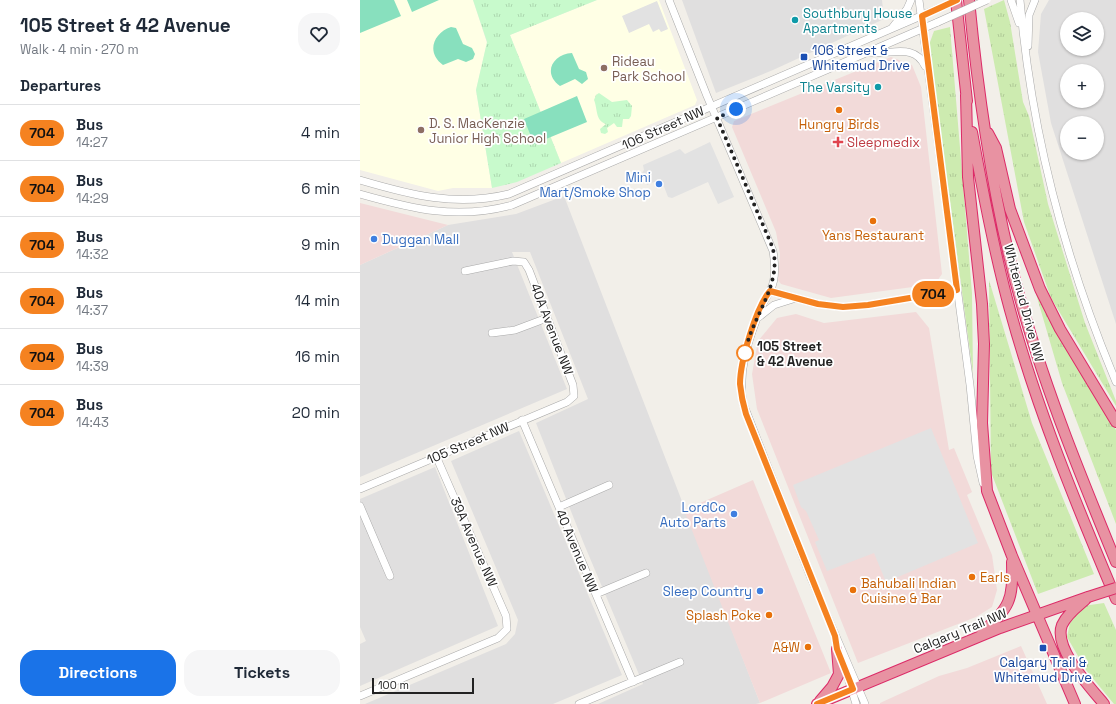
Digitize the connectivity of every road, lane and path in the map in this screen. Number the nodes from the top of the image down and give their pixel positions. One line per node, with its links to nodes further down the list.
1 (670, 0): 18 (street)
2 (911, 0): 12 (street)
3 (919, 0): 10 (street)
4 (956, 0): 10 (street, 106 Street NW, bridge); 17 (highway, Whitemud Drive NW)
5 (969, 0): 20 (highway, Whitemud Drive NW)
6 (987, 0): 11 (street, 106 Street NW, bridge)
7 (1011, 0): 13 (street)
8 (1020, 0): 13 (street)
9 (1035, 0): 15 (street)
10 (922, 16): 11 (street); 12 (street, 106 Street NW)
11 (923, 28): 14 (street, 106 Street NW); 16 (street)
12 (890, 29): 18 (street, 106 Street NW)
13 (1022, 33): 15 (street)
14 (869, 52): 16 (street); 19 (street, 106 Street NW)
15 (1027, 66): 30 (street)
16 (928, 72): 24 (street)
17 (966, 95): 37 (highway); 44 (highway, Whitemud Drive NW)
18 (711, 106): 19 (street); 21 (street, 106 Street NW)
19 (717, 118): 22 (street, 106 Street NW); 25 (street)
20 (983, 124): 33 (highway); 41 (highway, Whitemud Drive NW)
21 (360, 180)
22 (360, 194)
23 (465, 271): 27 (street, 40A Avenue NW)
24 (957, 290): 26 (street); 37 (street)
25 (770, 291): 26 (street); 28 (street)
26 (797, 298): 28 (street)
27 (547, 318): 29 (street); 31 (street, 40A Avenue NW)
28 (756, 321): 49 (street)
29 (492, 333)
30 (1116, 382)
31 (574, 396): 32 (street, 105 Street NW)
32 (522, 420): 34 (street, 105 Street NW); 39 (street, 40 Avenue NW)
33 (1116, 422)
34 (436, 456): 36 (street, 105 Street NW); 55 (street, 39A Avenue NW)
35 (609, 485): 39 (street)
36 (360, 489)
37 (987, 492): 40 (highway)
38 (360, 506): 43 (street)
39 (559, 507): 45 (street, 40 Avenue NW)
40 (1012, 556): 48 (highway); 50 (highway)
41 (1116, 562)
42 (646, 573): 45 (street)
43 (390, 576)
44 (1113, 587): 46 (highway, Calgary Trail NW, bridge); 47 (highway, Whitemud Drive NW)
45 (596, 594): 53 (street, 40 Avenue NW)
46 (1088, 597): 48 (highway, Calgary Trail NW); 61 (highway)
47 (1116, 599)
48 (1038, 615): 50 (highway, Calgary Trail NW); 60 (highway)
49 (835, 636): 51 (street); 54 (street)
50 (978, 637): 54 (highway, Calgary Trail NW)
51 (837, 649): 54 (street); 57 (highway)
52 (680, 662): 53 (street)
53 (633, 682): 56 (street)
54 (855, 688): 57 (highway, Calgary Trail NW); 58 (street); 59 (street)
55 (360, 696)
56 (579, 704)
57 (817, 704)
58 (856, 704)
59 (865, 704)
60 (1075, 704)
61 (1104, 704)

